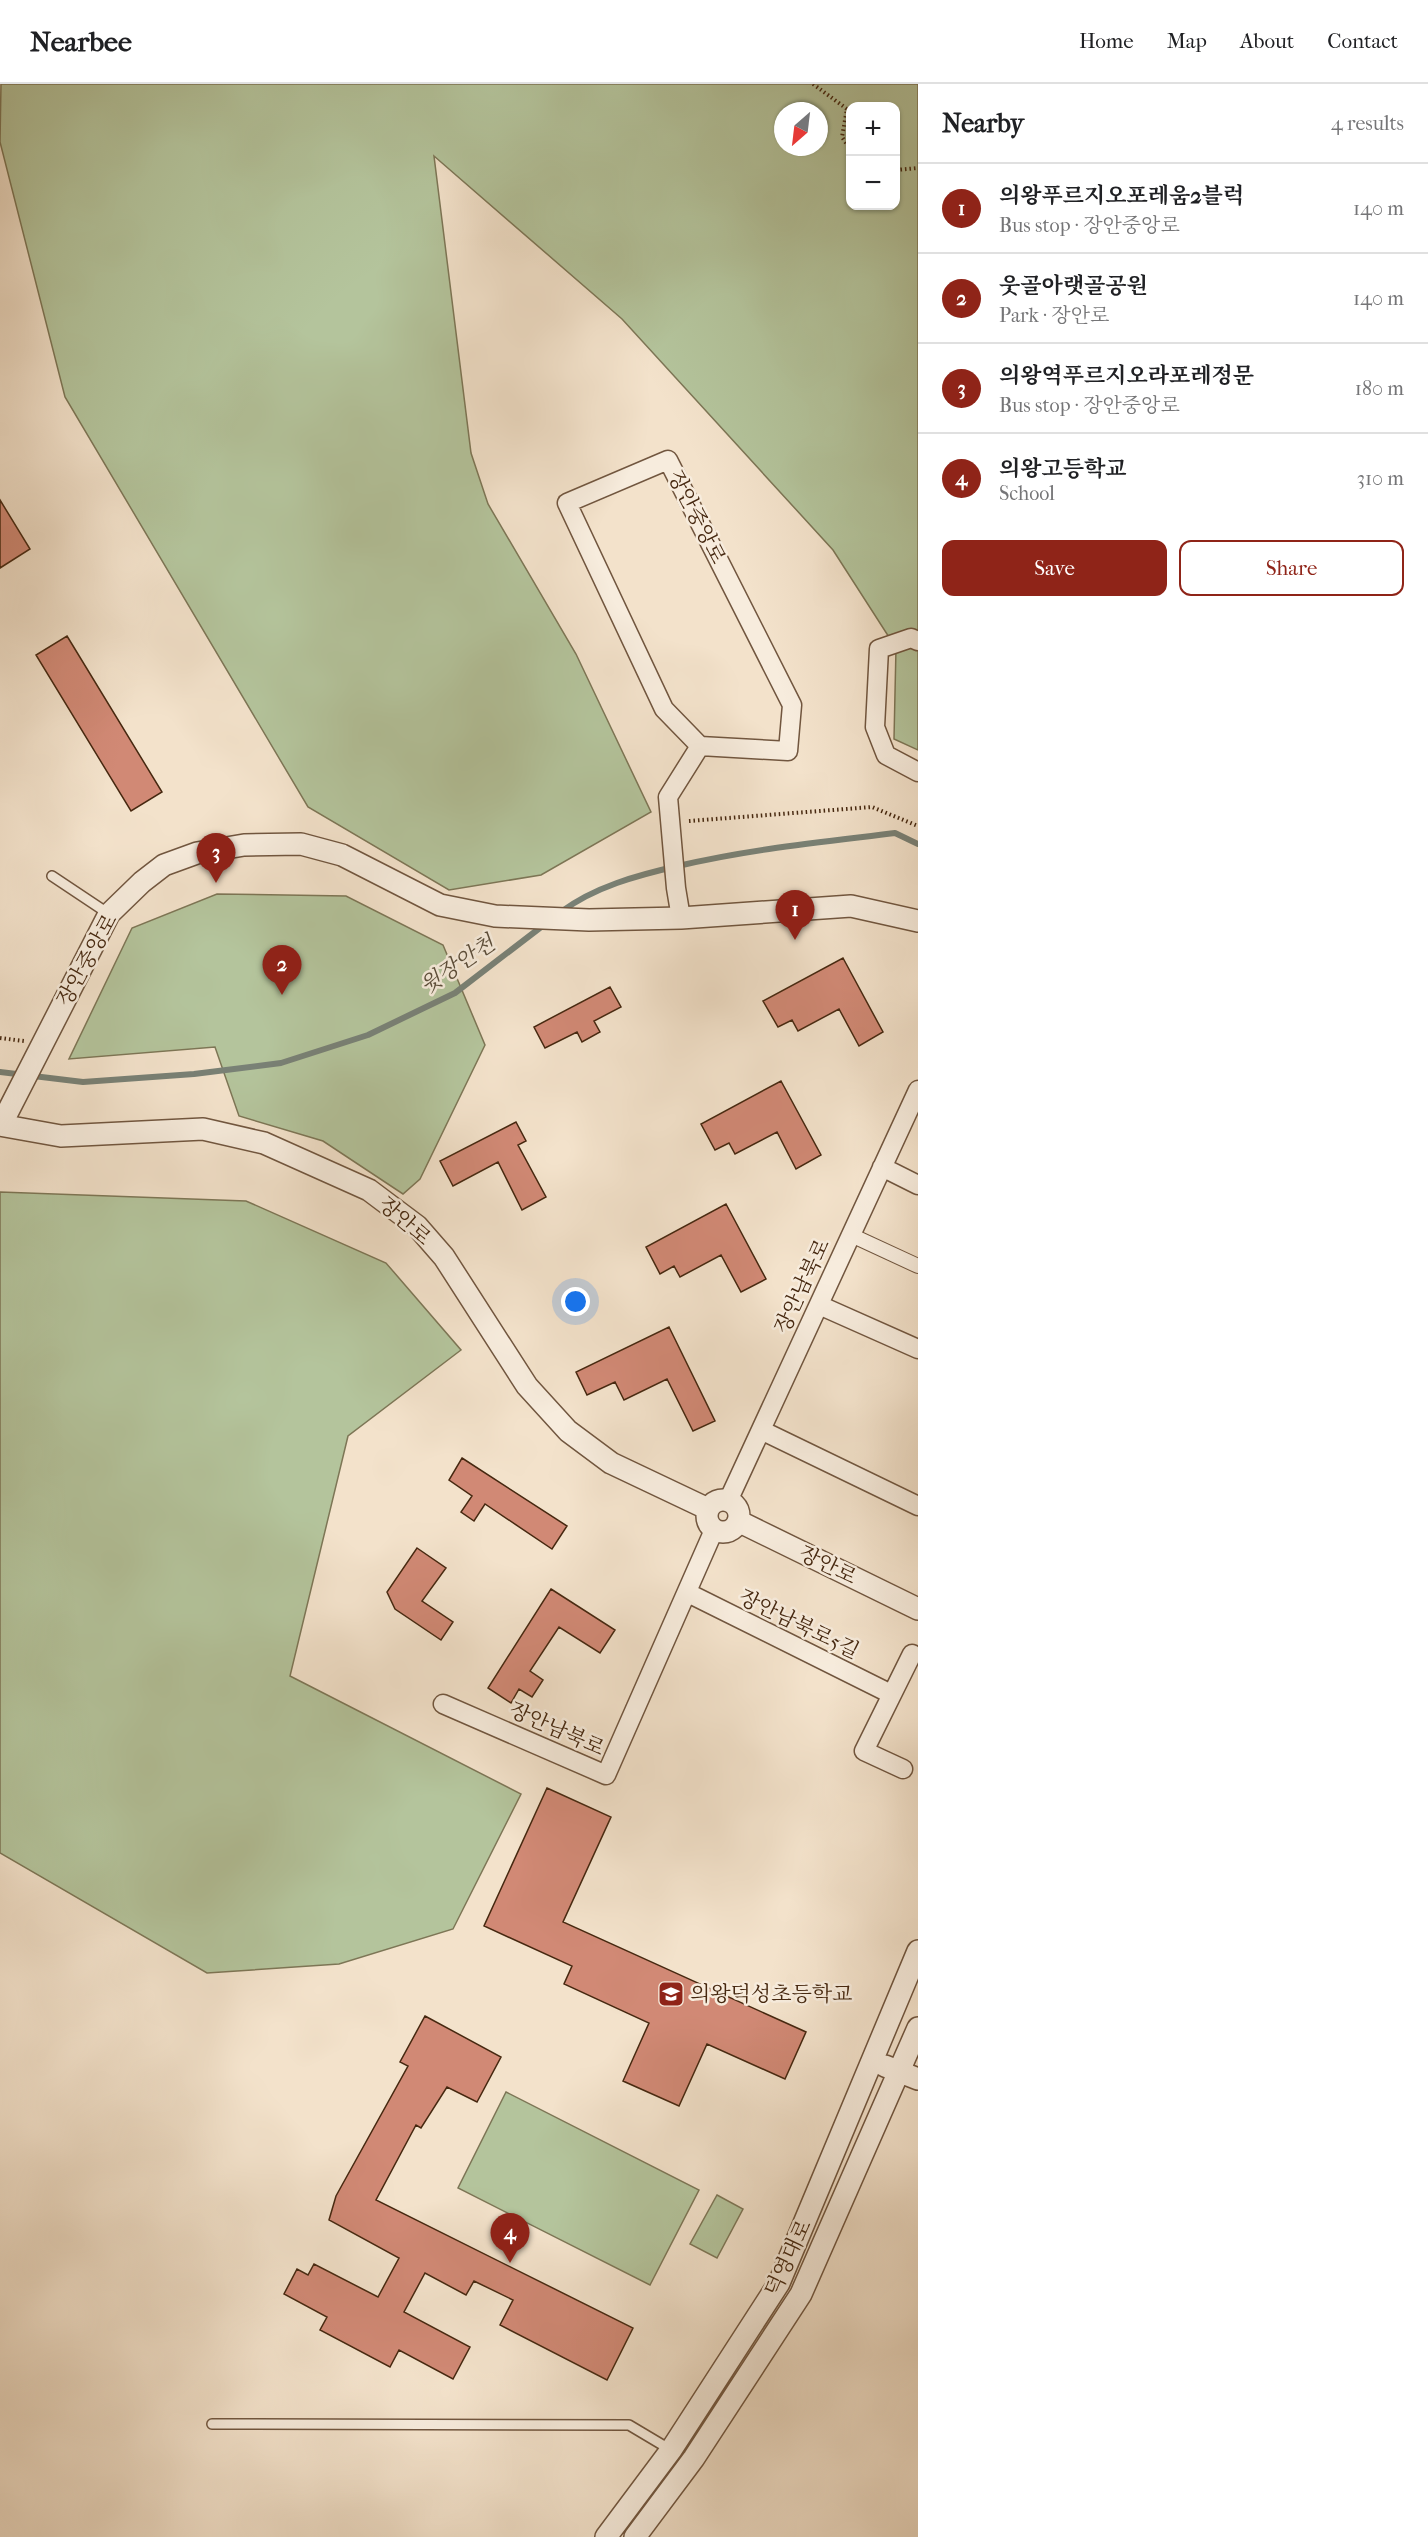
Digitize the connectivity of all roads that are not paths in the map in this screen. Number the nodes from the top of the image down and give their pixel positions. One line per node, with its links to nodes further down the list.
1 (918, 641): 3 (street)
2 (700, 746): 2 (street, 장안중앙로); 6 (street)
3 (918, 772)
4 (52, 876): 5 (lane)
5 (109, 914): 6 (street, 장안중앙로); 9 (street, 장안중앙로)
6 (681, 918): 7 (street)
7 (918, 921)
8 (918, 1090): 10 (street, 장안남북로)
9 (1, 1125): 19 (street, 장안로)
10 (882, 1167): 11 (street); 12 (street, 장안남북로)
11 (918, 1185)
12 (851, 1235): 13 (street); 14 (street, 장안남북로)
13 (918, 1266)
14 (819, 1305): 15 (street); 16 (street, 장안남북로)
15 (918, 1349)
16 (761, 1430): 17 (street, 장안남북로); 18 (street)
17 (728, 1501): 19 (street); 20 (street)
18 (918, 1506)
19 (708, 1509): 21 (street)
20 (738, 1521): 21 (street); 23 (street, 장안로)
21 (714, 1530): 22 (street, 장안남북로)
22 (688, 1593): 25 (street, 장안남북로5길); 26 (street, 장안남북로)
23 (918, 1609)
24 (912, 1654): 25 (street)
25 (891, 1694): 27 (street)
26 (443, 1704)
27 (903, 1769)
28 (918, 1951): 30 (street, 덕영대로)
29 (918, 2028): 31 (street, 덕영대로)
30 (874, 2061): 31 (street); 33 (street, 덕영대로)
31 (908, 2075): 35 (street, 덕영대로)
32 (212, 2424): 33 (lane)
33 (671, 2450): 34 (street, 덕영대로)
34 (606, 2537)
35 (635, 2537)

